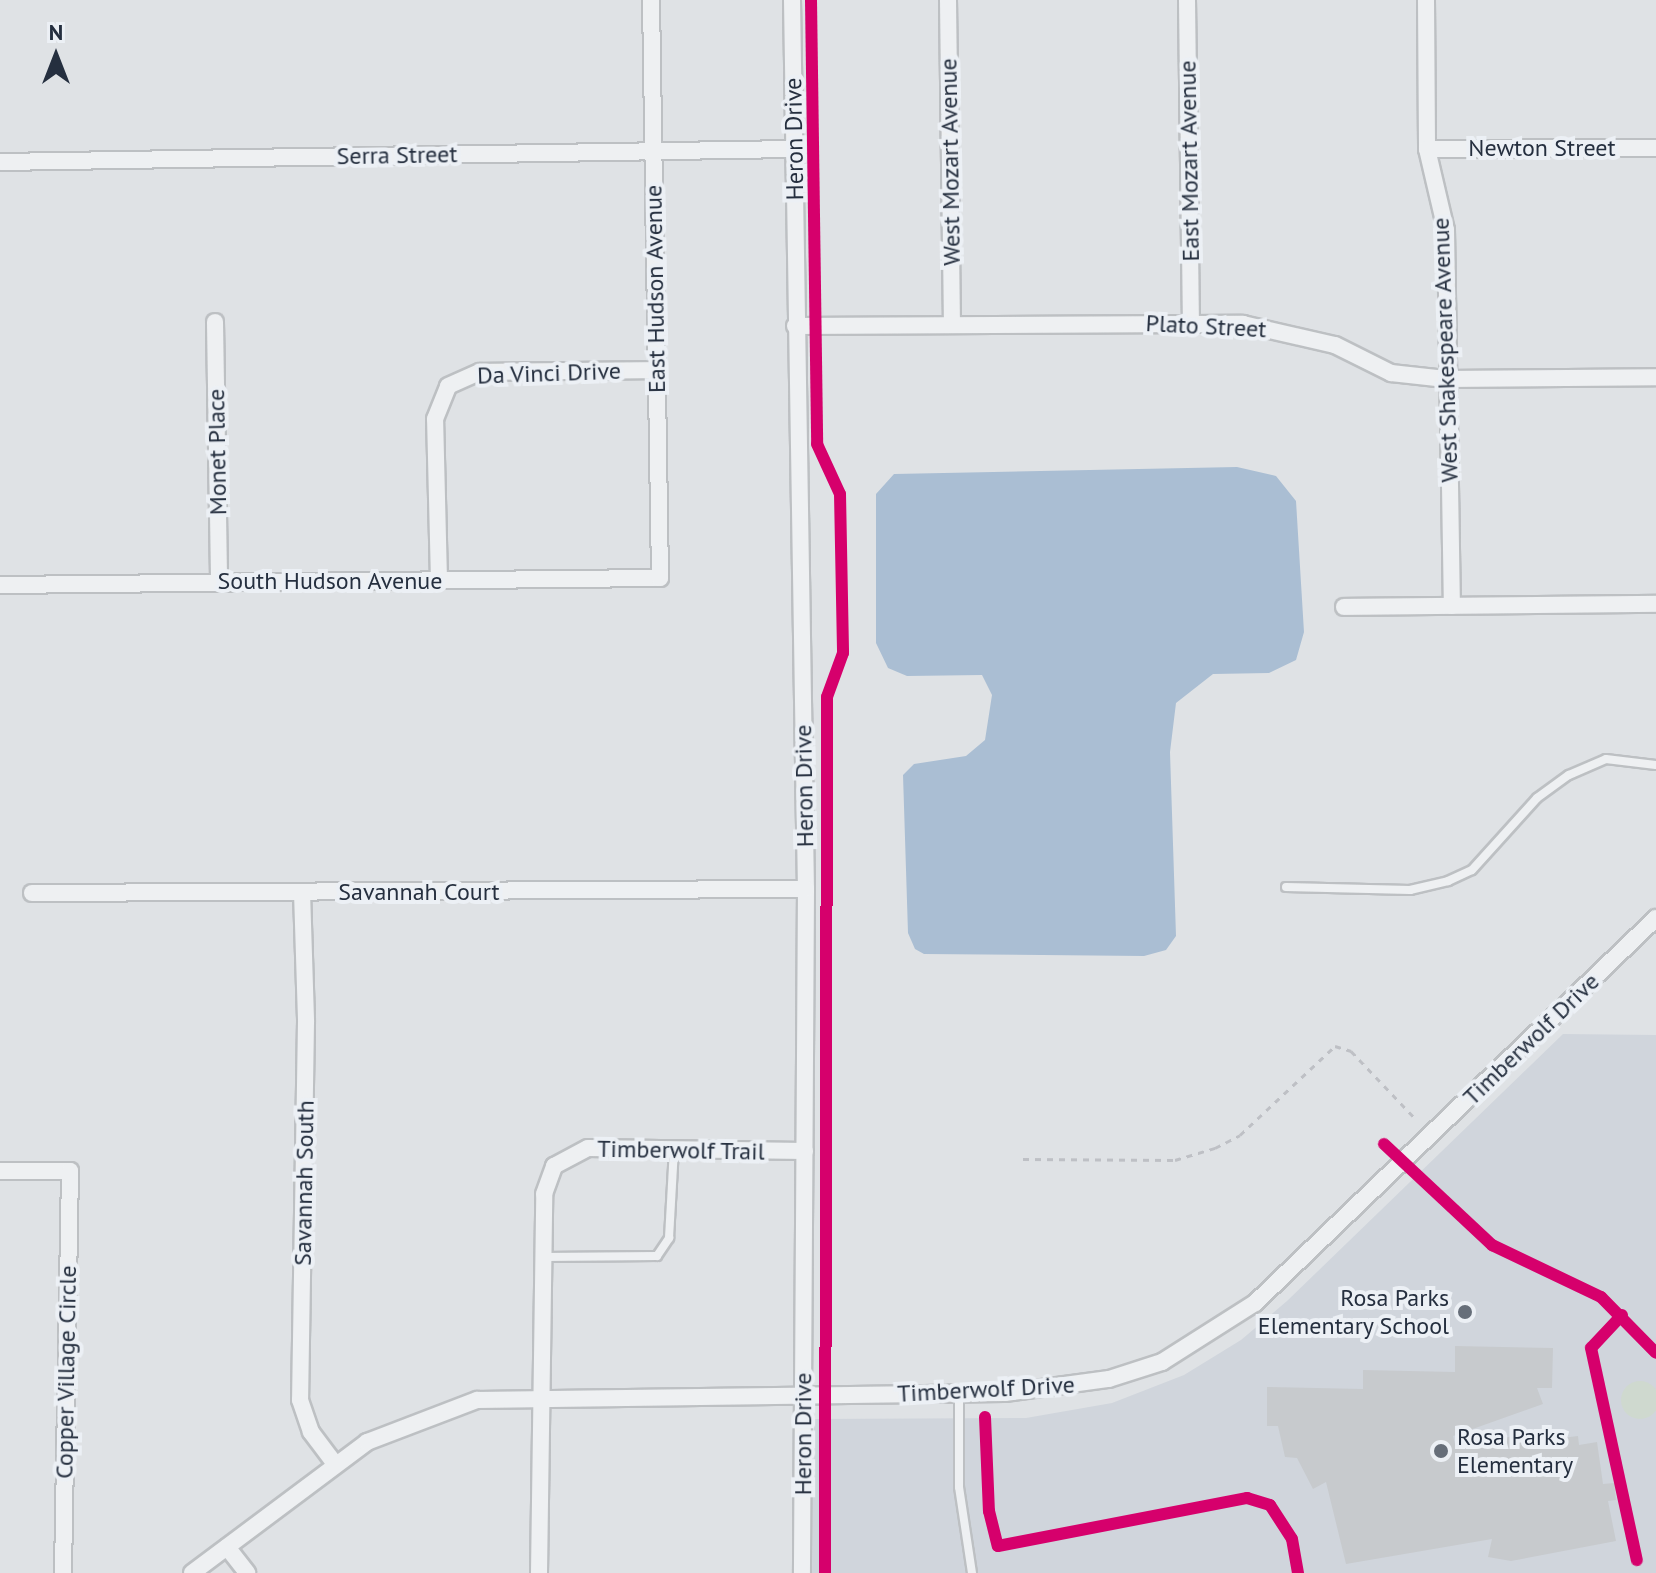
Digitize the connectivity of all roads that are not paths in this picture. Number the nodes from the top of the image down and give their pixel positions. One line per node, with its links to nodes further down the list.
1 (651, 0): 9 (street, East Hudson Avenue)
2 (792, 0): 7 (street, Heron Drive)
3 (948, 0): 13 (street, West Mozart Avenue)
4 (1187, 0): 12 (street, East Mozart Avenue)
5 (1426, 0): 8 (street, West Shakespeare Avenue)
6 (1656, 148): 8 (street, Newton Street)
7 (794, 149): 9 (street, Serra Street); 14 (street, Heron Drive)
8 (1427, 149): 17 (street, West Shakespeare Avenue)
9 (653, 150): 10 (street, Serra Street); 15 (street, East Hudson Avenue)
10 (0, 162)
11 (215, 322): 20 (street, Monet Place)
12 (1191, 322): 13 (street, Plato Street); 17 (street, Plato Street)
13 (952, 325): 14 (street, Plato Street)
14 (795, 326): 27 (street, Heron Drive)
15 (657, 370): 18 (street, East Hudson Avenue); 19 (street, Da Vinci Drive)
16 (1656, 377): 17 (street, Plato Street)
17 (1446, 379): 23 (street, West Shakespeare Avenue)
18 (660, 578): 19 (street, South Hudson Avenue)
19 (439, 580): 20 (street, South Hudson Avenue)
20 (219, 581): 21 (street, South Hudson Avenue)
21 (0, 585)
22 (1656, 604): 23 (street)
23 (1452, 606): 24 (street)
24 (1344, 607)
25 (1656, 765): 26 (lane)
26 (1286, 887)
27 (806, 889): 28 (street, Savannah Court); 32 (street, Heron Drive)
28 (302, 892): 29 (street, Savannah Court); 38 (street, Savannah South)
29 (32, 893)
30 (1656, 918): 35 (street, Timberwolf Drive)
31 (674, 1149): 32 (street, Timberwolf Trail); 34 (street, Timberwolf Trail); 34 (lane)
32 (805, 1151): 36 (street, Heron Drive)
33 (0, 1171): 40 (street, Copper Village Circle)
34 (543, 1257): 37 (street, Timberwolf Trail)
35 (959, 1393): 36 (street, Timberwolf Drive); 45 (lane)
36 (804, 1394): 37 (street, Timberwolf Drive); 44 (street, Heron Drive)
37 (541, 1395): 38 (street, Timberwolf Drive); 43 (street, Timberwolf Trail)
38 (335, 1464): 39 (street, Timberwolf Drive)
39 (227, 1547): 41 (street, Timberwolf Drive); 42 (street)
40 (63, 1573)
41 (192, 1573)
42 (247, 1573)
43 (539, 1573)
44 (802, 1573)
45 (972, 1573)

